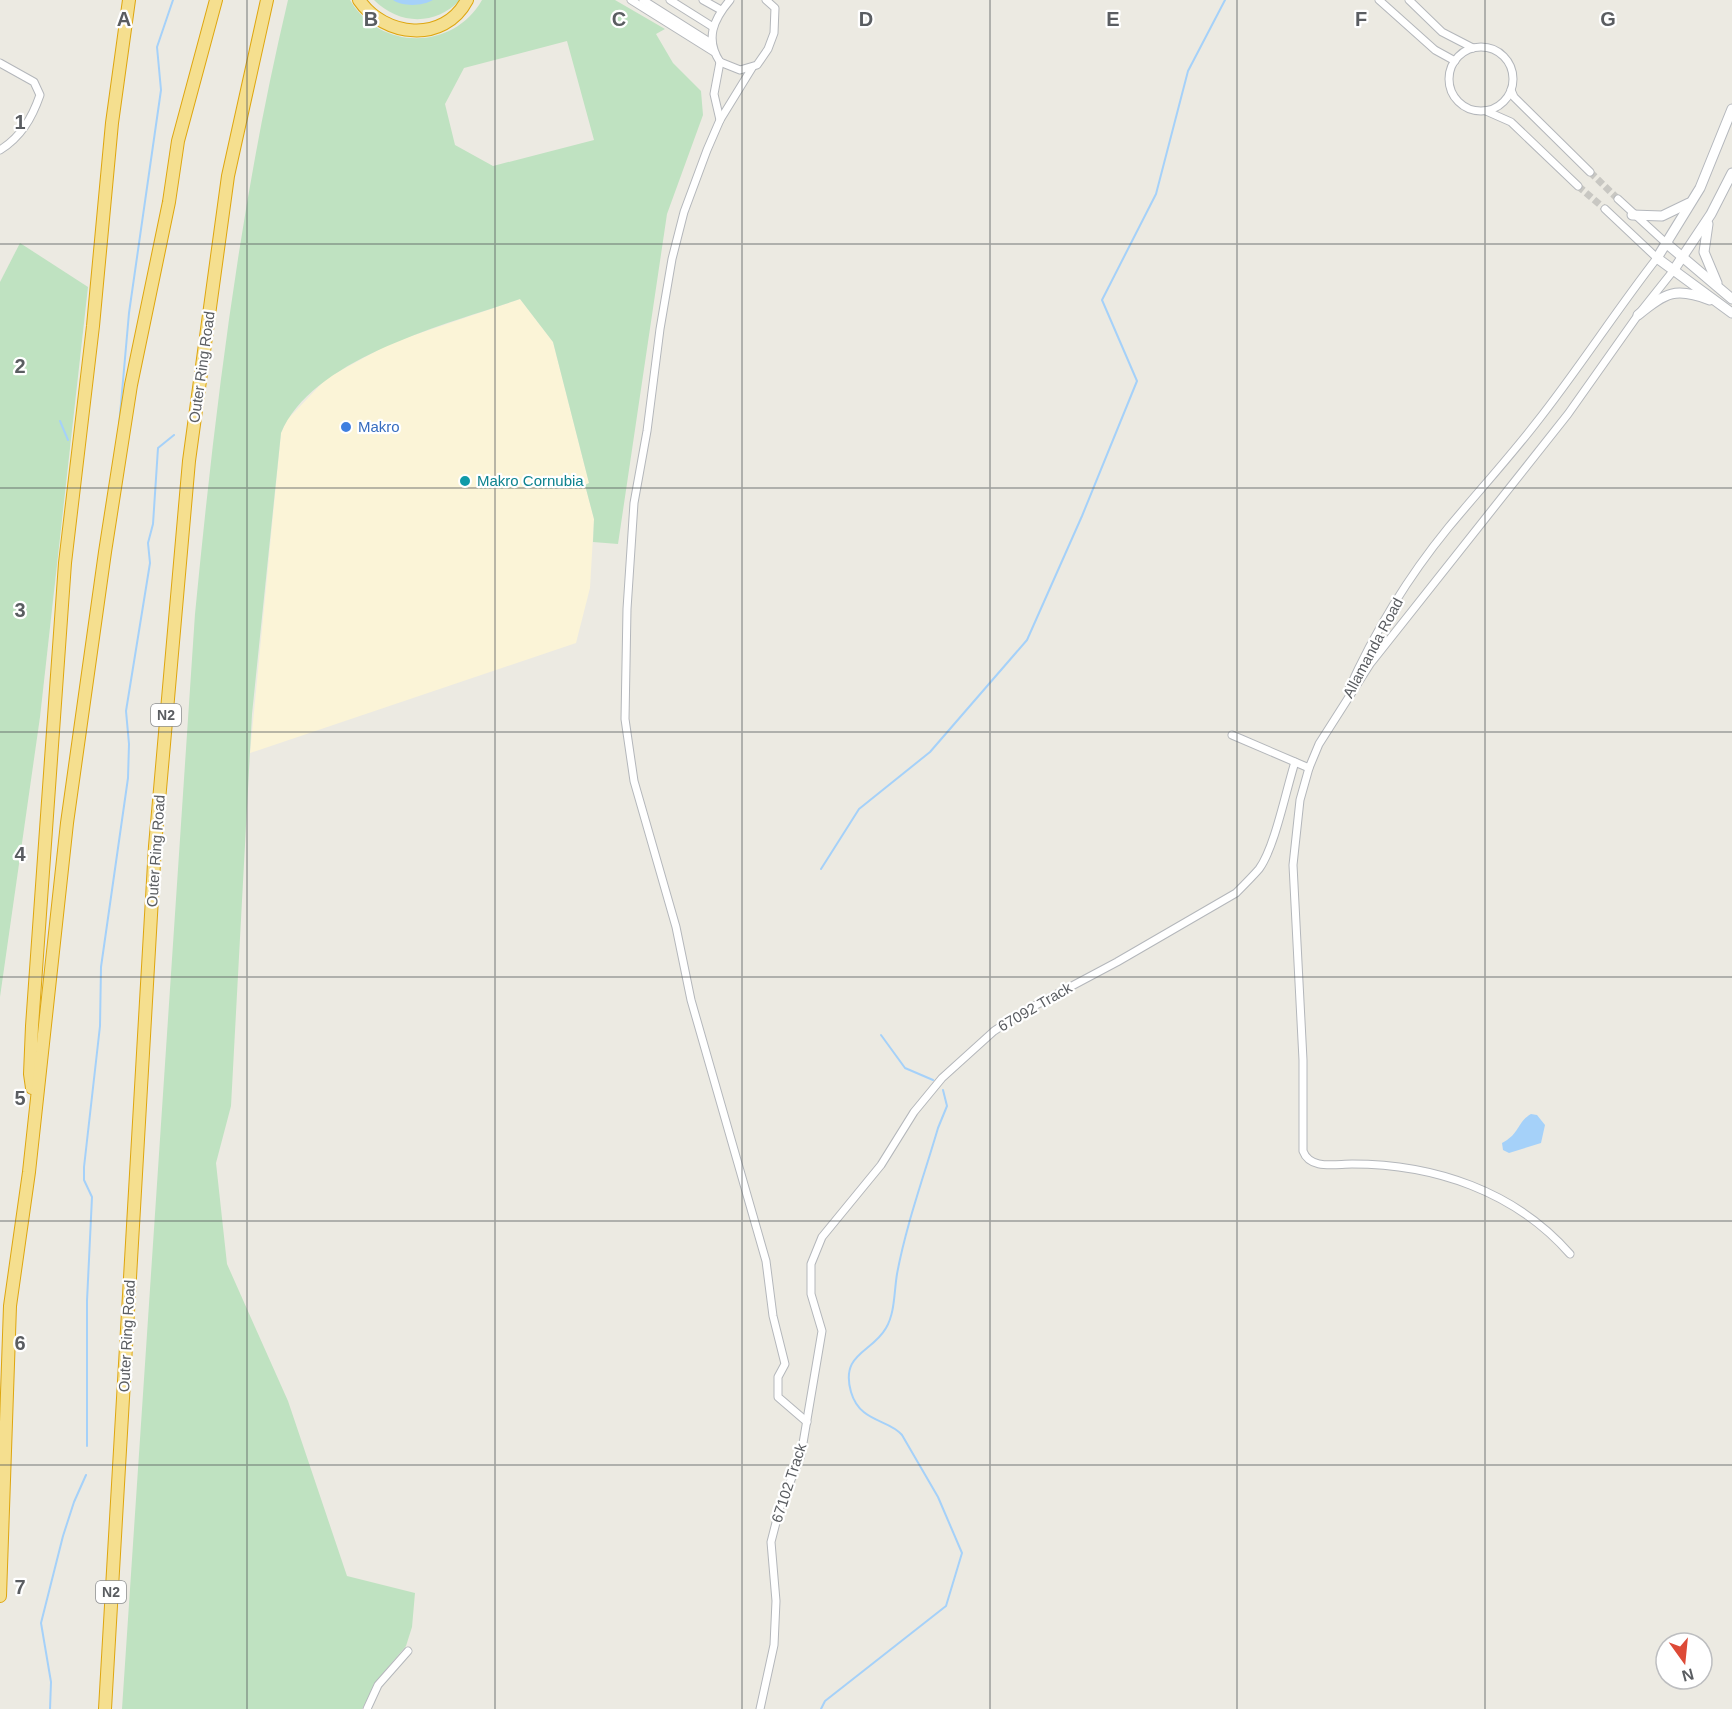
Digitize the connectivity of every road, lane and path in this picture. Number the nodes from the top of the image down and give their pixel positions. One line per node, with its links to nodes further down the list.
1 (129, 0): 51 (highway)
2 (216, 0): 51 (highway)
3 (267, 0): 57 (highway, Outer Ring Road / N2)
4 (359, 0): 5 (highway)
5 (467, 0)
6 (631, 0): 20 (street)
7 (643, 0): 18 (street)
8 (670, 0): 17 (street)
9 (703, 0): 16 (street)
10 (730, 0): 16 (street)
11 (766, 0): 15 (street)
12 (777, 0): 15 (street)
13 (1379, 0): 21 (street)
14 (1409, 0): 19 (street)
15 (775, 8): 24 (street)
16 (721, 10): 17 (street)
17 (713, 27): 18 (street)
18 (711, 43): 20 (street)
19 (1474, 48): 21 (street); 25 (street)
20 (714, 52): 22 (street)
21 (1455, 61): 26 (street)
22 (720, 62): 24 (street); 28 (street)
23 (0, 63): 29 (street)
24 (752, 68): 28 (street)
25 (1511, 90): 26 (street); 30 (street)
26 (1482, 110): 32 (street)
27 (1732, 110): 34 (street)
28 (720, 120): 54 (street)
29 (0, 150)
30 (1590, 172)
31 (1732, 173): 36 (street)
32 (1578, 186)
33 (1618, 199): 37 (street)
34 (1693, 200): 37 (street); 38 (street)
35 (1605, 209): 39 (street)
36 (1711, 214): 40 (street); 42 (street)
37 (1632, 215): 38 (street)
38 (1667, 244): 39 (street); 40 (street)
39 (1657, 258): 41 (street); 47 (street, Allamanda Road)
40 (1683, 258): 41 (street); 42 (street)
41 (1673, 271): 44 (street); 46 (street, Allamanda Road)
42 (1721, 290): 43 (street)
43 (1732, 299)
44 (1721, 305): 45 (street); 46 (street)
45 (1732, 313)
46 (1638, 315): 47 (street, Allamanda Road)
47 (1338, 712): 50 (street)
48 (1232, 735): 49 (street)
49 (1295, 762): 50 (street); 53 (street, 67092 Track)
50 (1309, 768): 52 (street)
51 (35, 1107): 55 (highway)
52 (1570, 1254)
53 (811, 1294): 54 (street, 67102 Track)
54 (807, 1422): 59 (street, 67102 Track)
55 (0, 1596)
56 (408, 1651): 58 (street)
57 (105, 1709)
58 (367, 1709)
59 (760, 1709)

